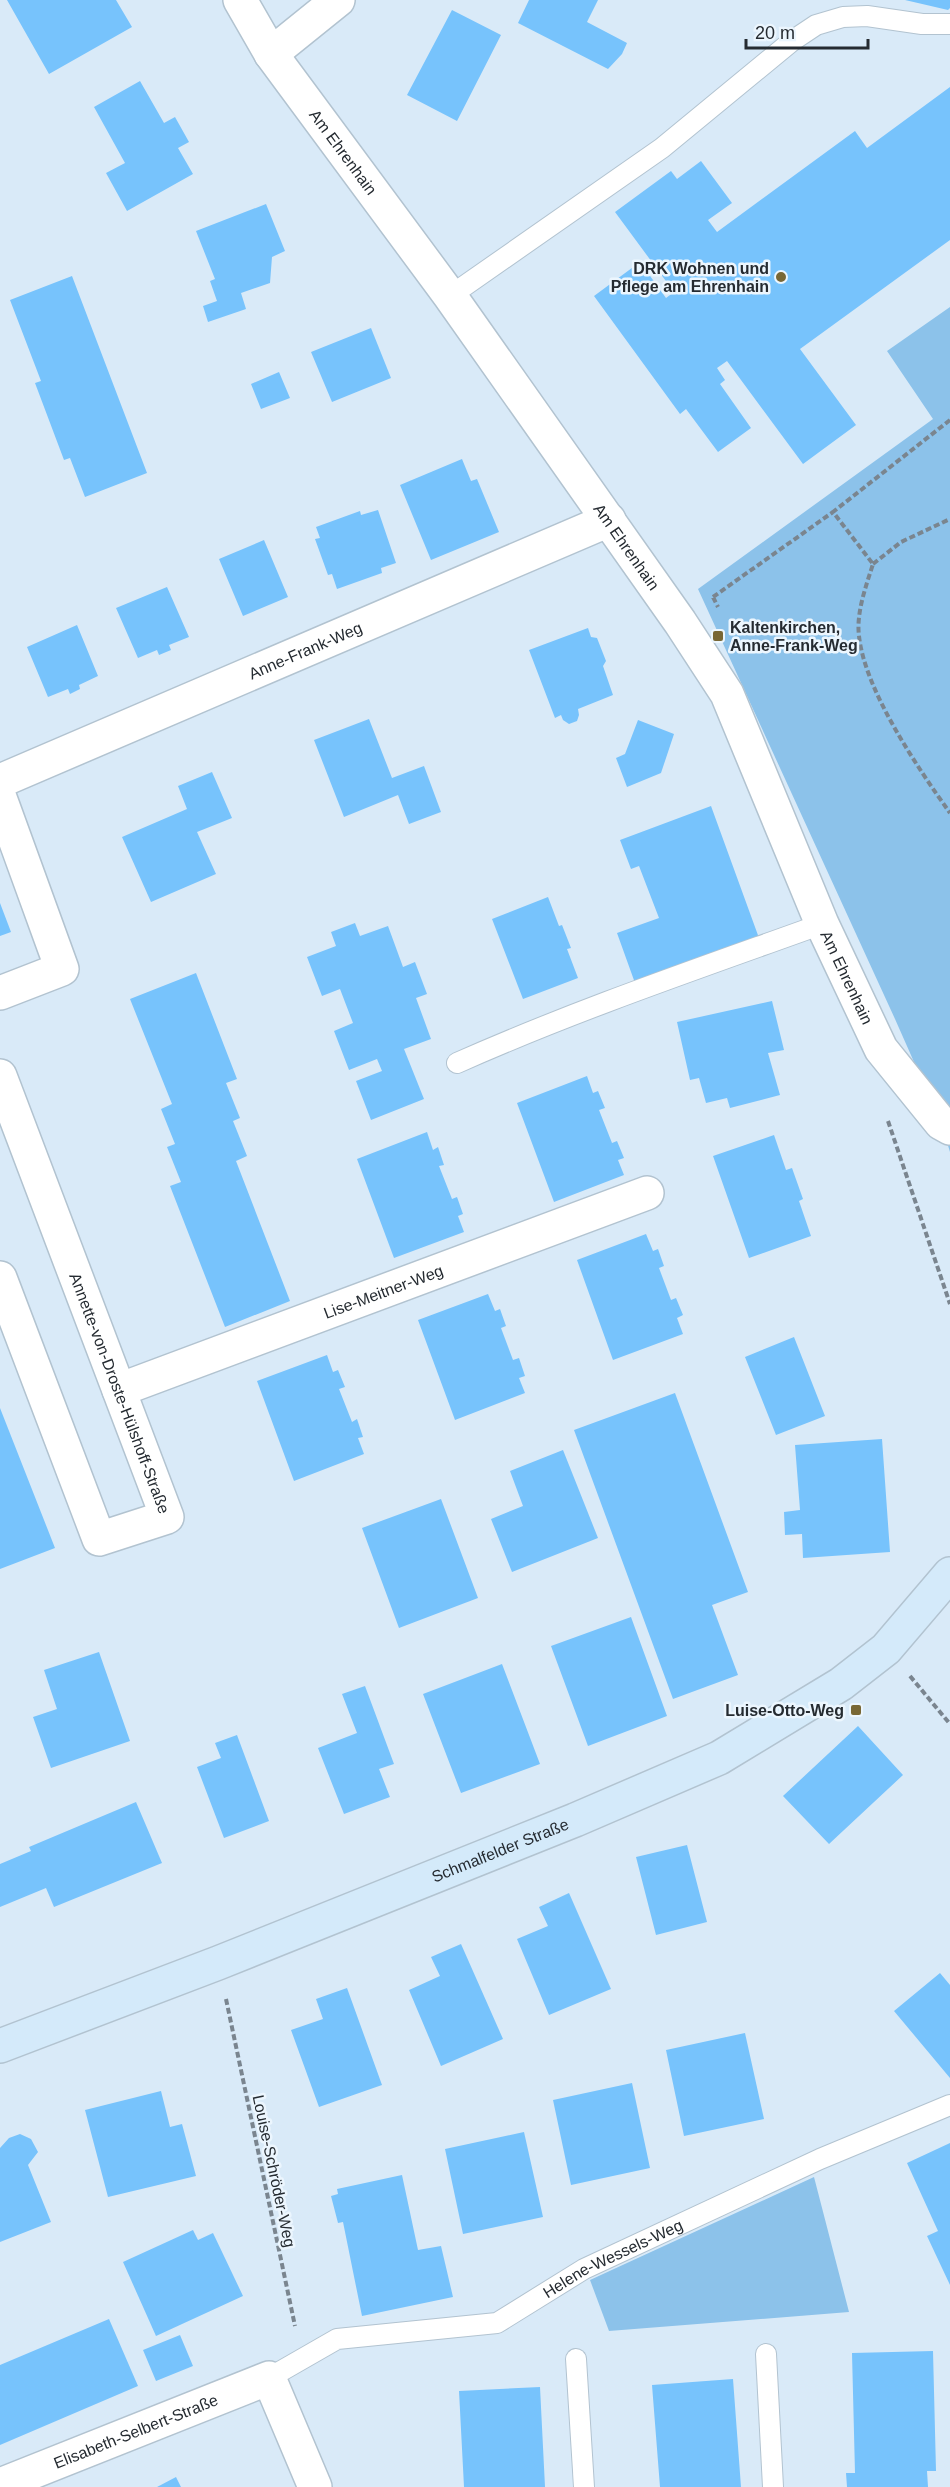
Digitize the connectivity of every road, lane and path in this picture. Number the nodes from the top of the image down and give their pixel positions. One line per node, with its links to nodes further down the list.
1 (240, 0): 4 (street, Am Ehrenhain)
2 (338, 0): 4 (street)
3 (950, 24): 5 (lane)
4 (271, 54): 5 (street, Am Ehrenhain)
5 (450, 296): 9 (street, Am Ehrenhain)
6 (950, 420): 7 (path)
7 (833, 512): 10 (path); 11 (path)
8 (950, 519): 10 (path)
9 (609, 520): 11 (street, Am Ehrenhain); 12 (street, Anne-Frank-Weg)
10 (873, 564): 14 (path)
11 (680, 622): 15 (street, Am Ehrenhain)
12 (0, 781)
13 (0, 798): 16 (street)
14 (950, 813)
15 (822, 924): 17 (lane); 19 (street, Am Ehrenhain)
16 (0, 993)
17 (457, 1063)
18 (0, 1076): 22 (street, Annette-von-Droste-Hülshoff-Straße)
19 (950, 1128)
20 (647, 1193): 22 (street, Lise-Meitner-Weg)
21 (0, 1278): 22 (street, Annette-von-Droste-Hülshoff-Straße)
22 (119, 1390)
23 (950, 1574): 24 (main road, Schmalfelder Straße)
24 (886, 1649): 25 (path); 26 (main road, Schmalfelder Straße)
25 (950, 1724)
26 (218, 1963): 27 (main road, Schmalfelder Straße); 31 (path, Louise-Schröder-Weg)
27 (0, 2046)
28 (950, 2106): 31 (lane, Helene-Wessels-Weg)
29 (766, 2354): 35 (lane)
30 (576, 2359): 34 (lane)
31 (269, 2378): 32 (street, Elisabeth-Selbert-Straße); 33 (street)
32 (0, 2485)
33 (315, 2487)
34 (584, 2487)
35 (773, 2487)

